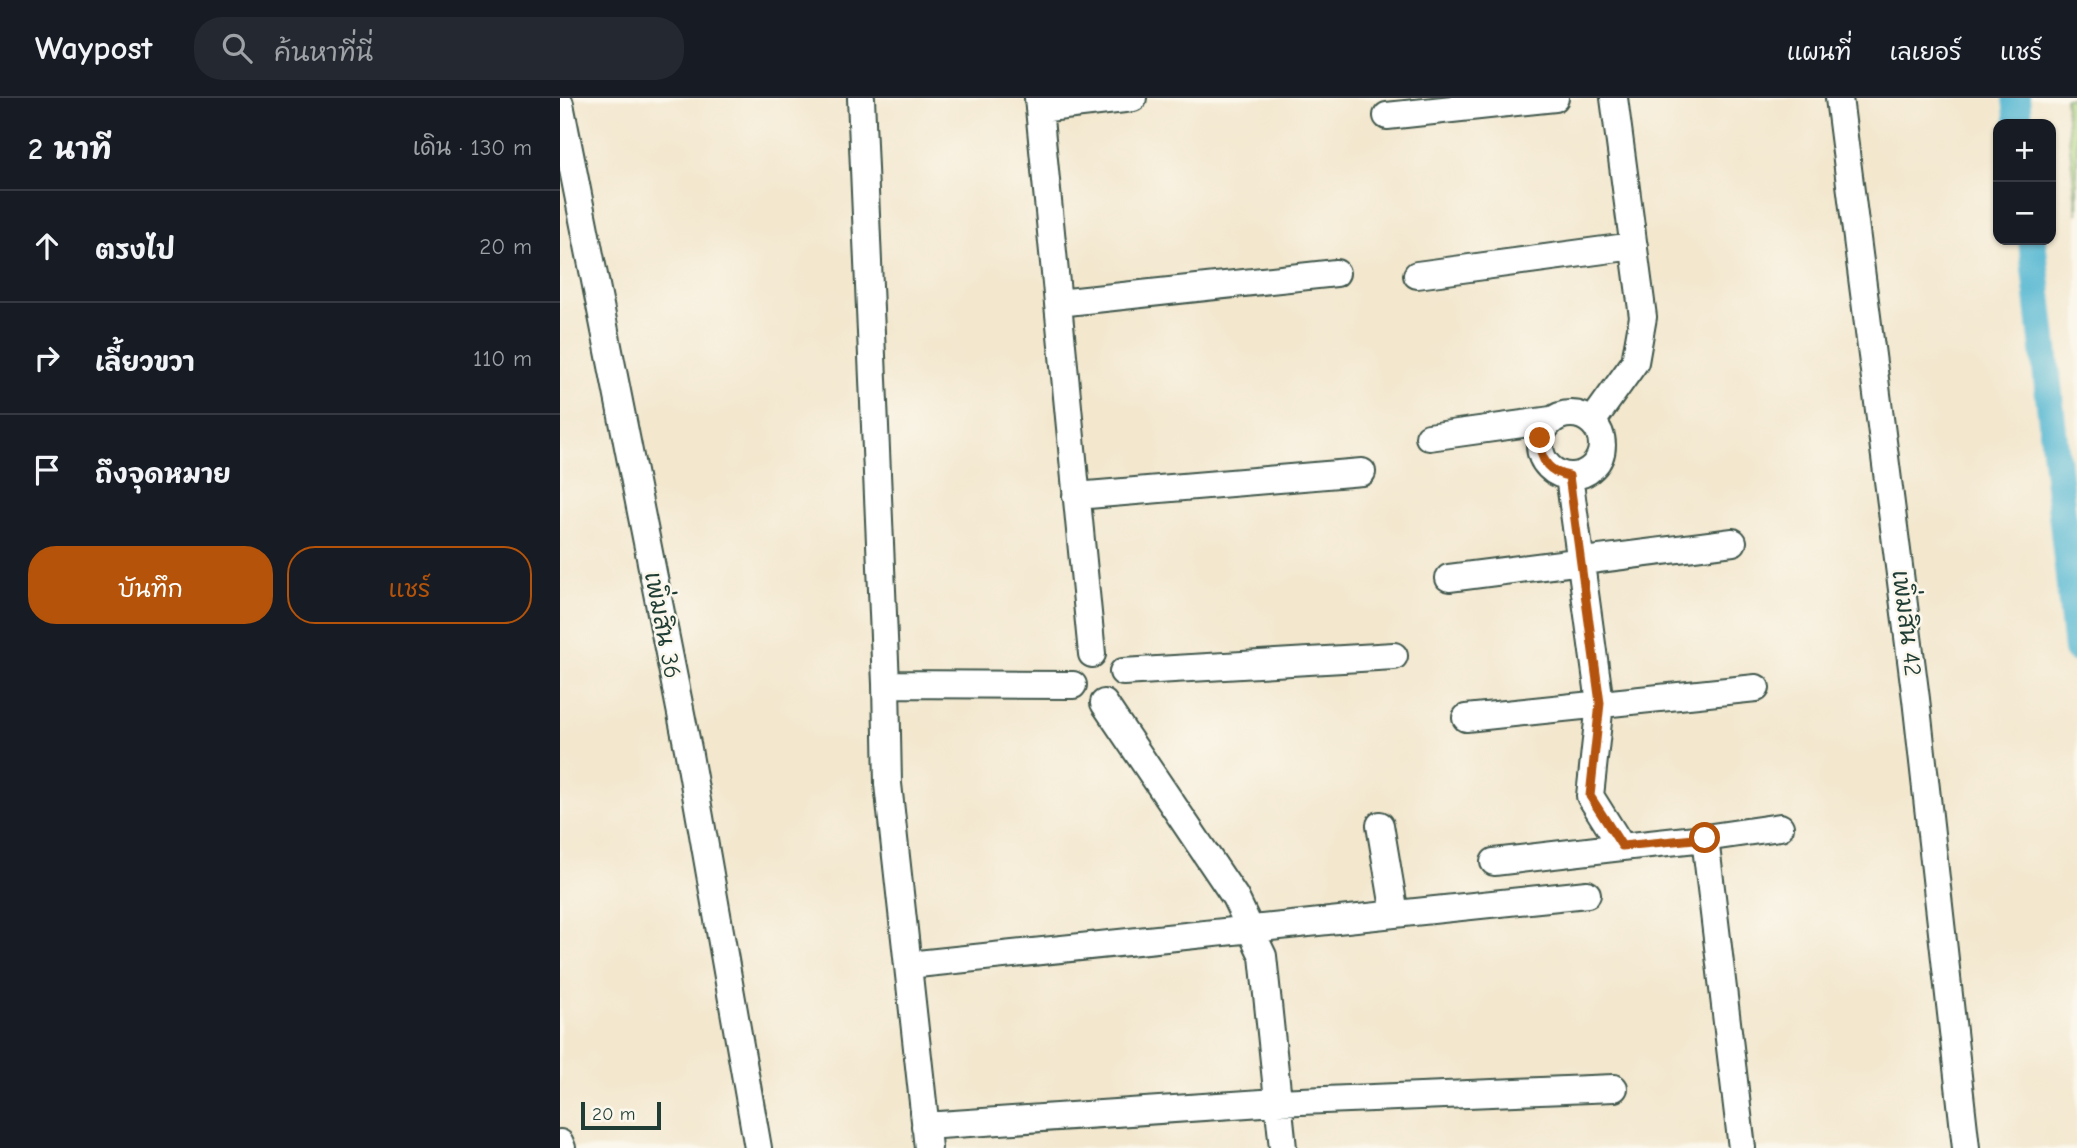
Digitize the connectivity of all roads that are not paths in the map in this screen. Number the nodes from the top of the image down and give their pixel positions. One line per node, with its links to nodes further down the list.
1 (861, 98): 25 (street)
2 (1133, 98): 6 (street)
3 (1555, 98): 8 (street)
4 (1614, 98): 9 (street)
5 (1839, 98): 48 (street, เพิ่มสิน 42)
6 (1038, 103): 12 (street)
7 (560, 104): 45 (street, เพิ่มสิน 36)
8 (1387, 116)
9 (1634, 246): 11 (street); 14 (street)
10 (1336, 273): 12 (street)
11 (1417, 275)
12 (1058, 303): 18 (street)
13 (1552, 420): 14 (street); 15 (street); 17 (street)
14 (1592, 422): 17 (street)
15 (1429, 437)
16 (1362, 472): 18 (street)
17 (1569, 476): 20 (street)
18 (1076, 496): 22 (street)
19 (1733, 542): 20 (street)
20 (1581, 561): 21 (street); 28 (street)
21 (1449, 578)
22 (1091, 654): 24 (street); 26 (street)
23 (1394, 656): 24 (street)
24 (1123, 673): 29 (street)
25 (886, 684): 26 (street); 39 (street)
26 (1073, 685): 29 (street)
27 (1756, 688): 28 (street)
28 (1600, 703): 30 (street); 34 (street)
29 (1104, 704): 38 (street)
30 (1466, 718)
31 (1380, 825): 37 (street)
32 (1780, 827): 33 (street)
33 (1705, 838): 34 (street); 47 (street)
34 (1622, 846): 35 (street)
35 (1494, 862)
36 (1587, 894): 37 (street)
37 (1395, 914): 38 (street)
38 (1250, 928): 39 (street); 41 (street)
39 (908, 965): 42 (street)
40 (1614, 1088): 41 (street)
41 (1277, 1102): 42 (street); 46 (street)
42 (927, 1137)
43 (560, 1143): 44 (street)
44 (562, 1148)
45 (758, 1148)
46 (1283, 1148)
47 (1742, 1148)
48 (1966, 1148)

